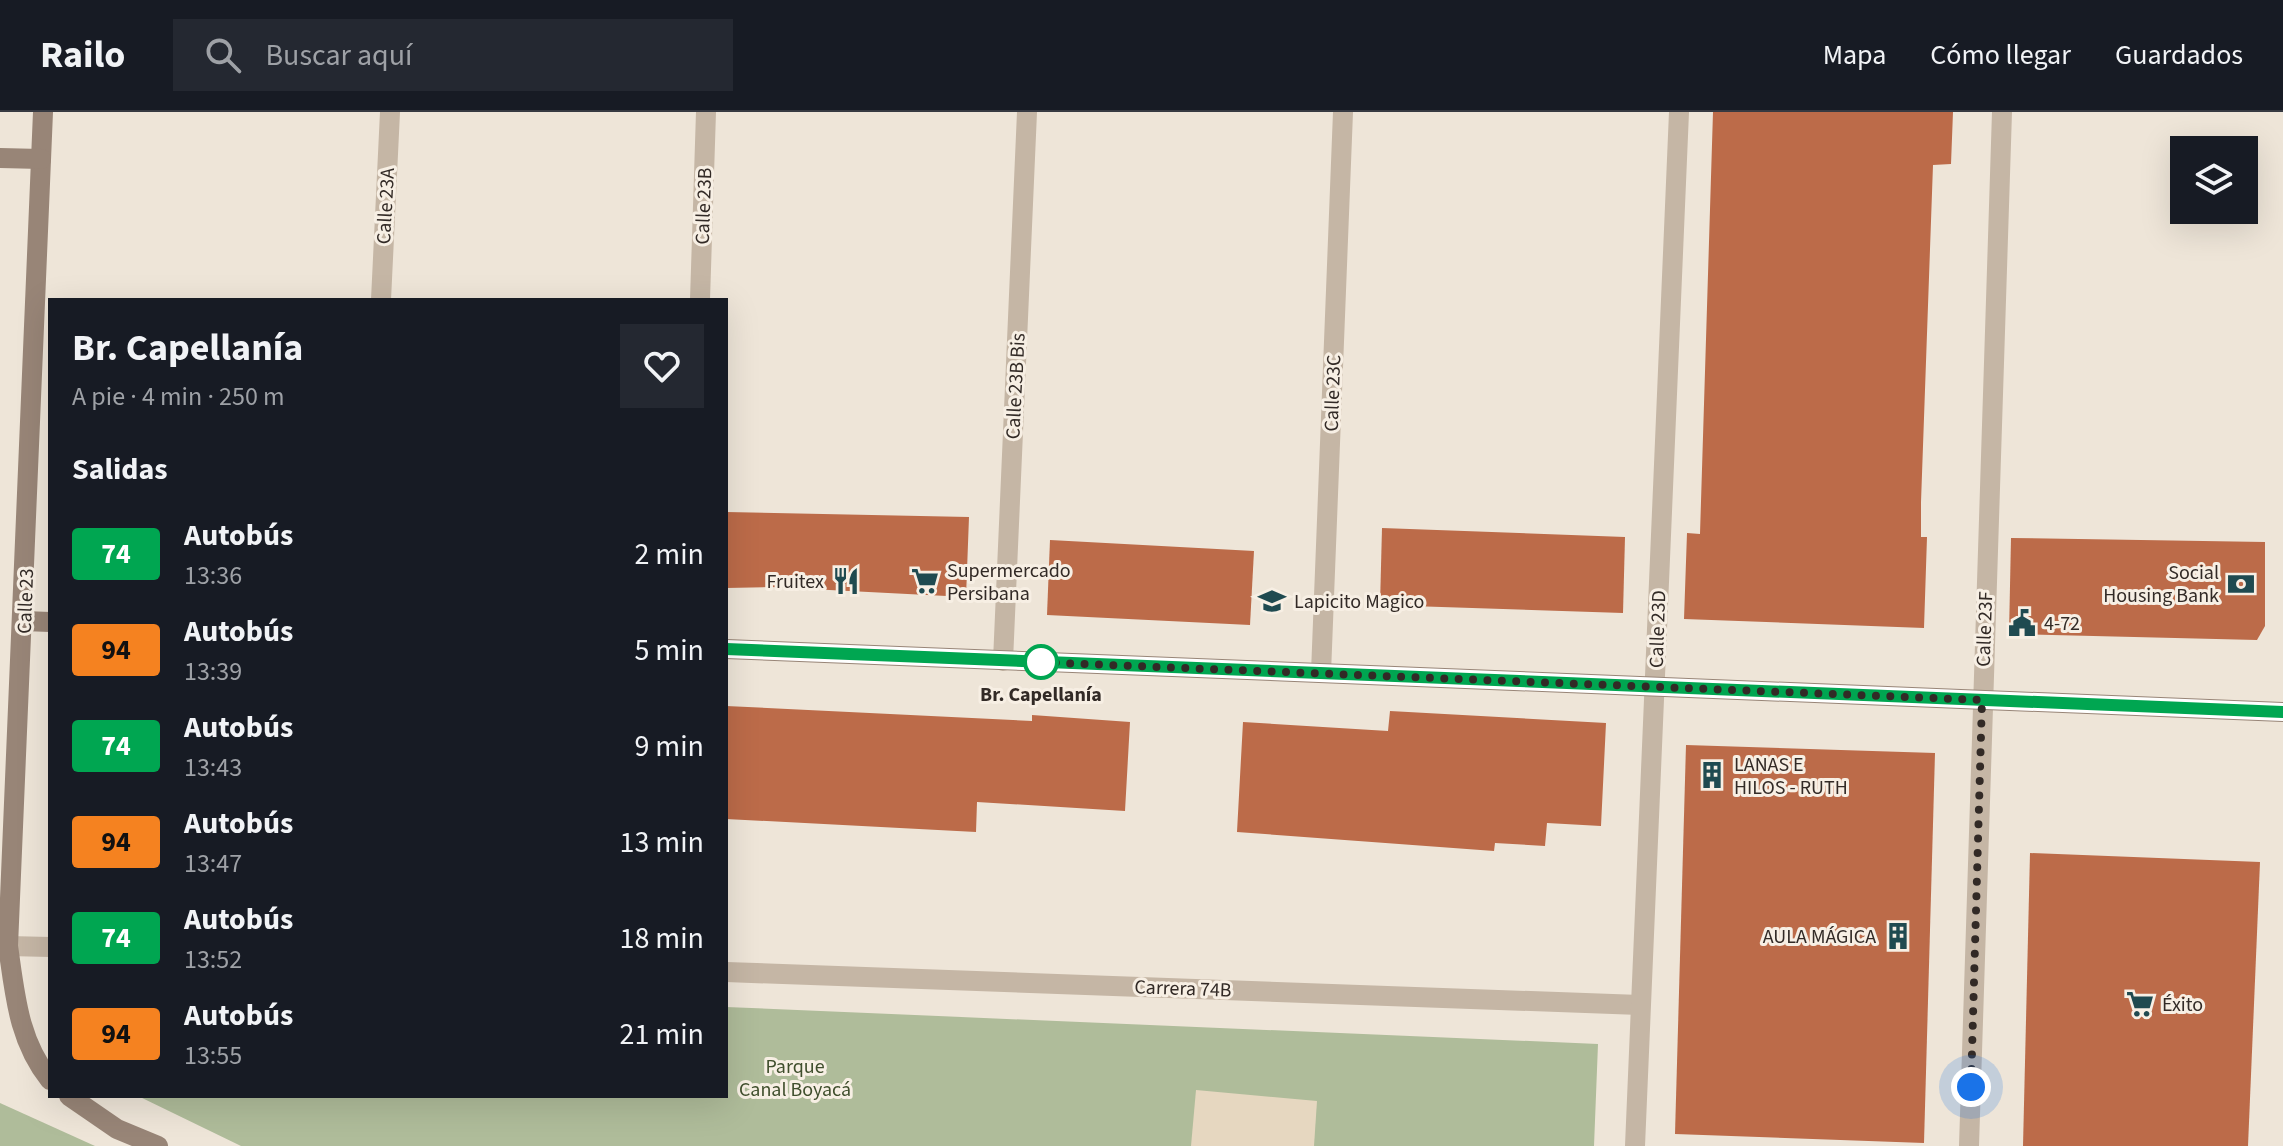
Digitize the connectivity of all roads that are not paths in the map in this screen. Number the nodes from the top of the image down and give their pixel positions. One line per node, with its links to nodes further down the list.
1 (43, 112): 9 (street, Calle 23)
2 (390, 112): 10 (street, Calle 23A)
3 (706, 112): 11 (street, Calle 23B)
4 (1027, 112): 15 (street, Calle 23B Bis)
5 (1343, 112): 16 (street, Calle 23C)
6 (1679, 112): 17 (street, Calle 23D)
7 (2002, 112): 18 (street, Calle 23F)
8 (0, 158): 9 (street)
9 (41, 159): 12 (street, Calle 23)
10 (381, 298)
11 (700, 298)
12 (24, 621): 13 (street); 20 (street, Calle 23)
13 (48, 622)
14 (728, 649): 15 (street)
15 (1003, 661): 16 (street)
16 (1321, 673): 17 (street)
17 (1654, 687): 18 (street); 23 (street, Calle 23D)
18 (1982, 700): 19 (street); 28 (street, Calle 23F)
19 (2283, 712)
20 (8, 946): 21 (street); 24 (street, Calle 23)
21 (48, 947)
22 (728, 972): 23 (street, Carrera 74B)
23 (1640, 1005): 27 (street, Calle 23D)
24 (48, 1078)
25 (72, 1098): 26 (street)
26 (158, 1146)
27 (1635, 1146)
28 (1969, 1146)

